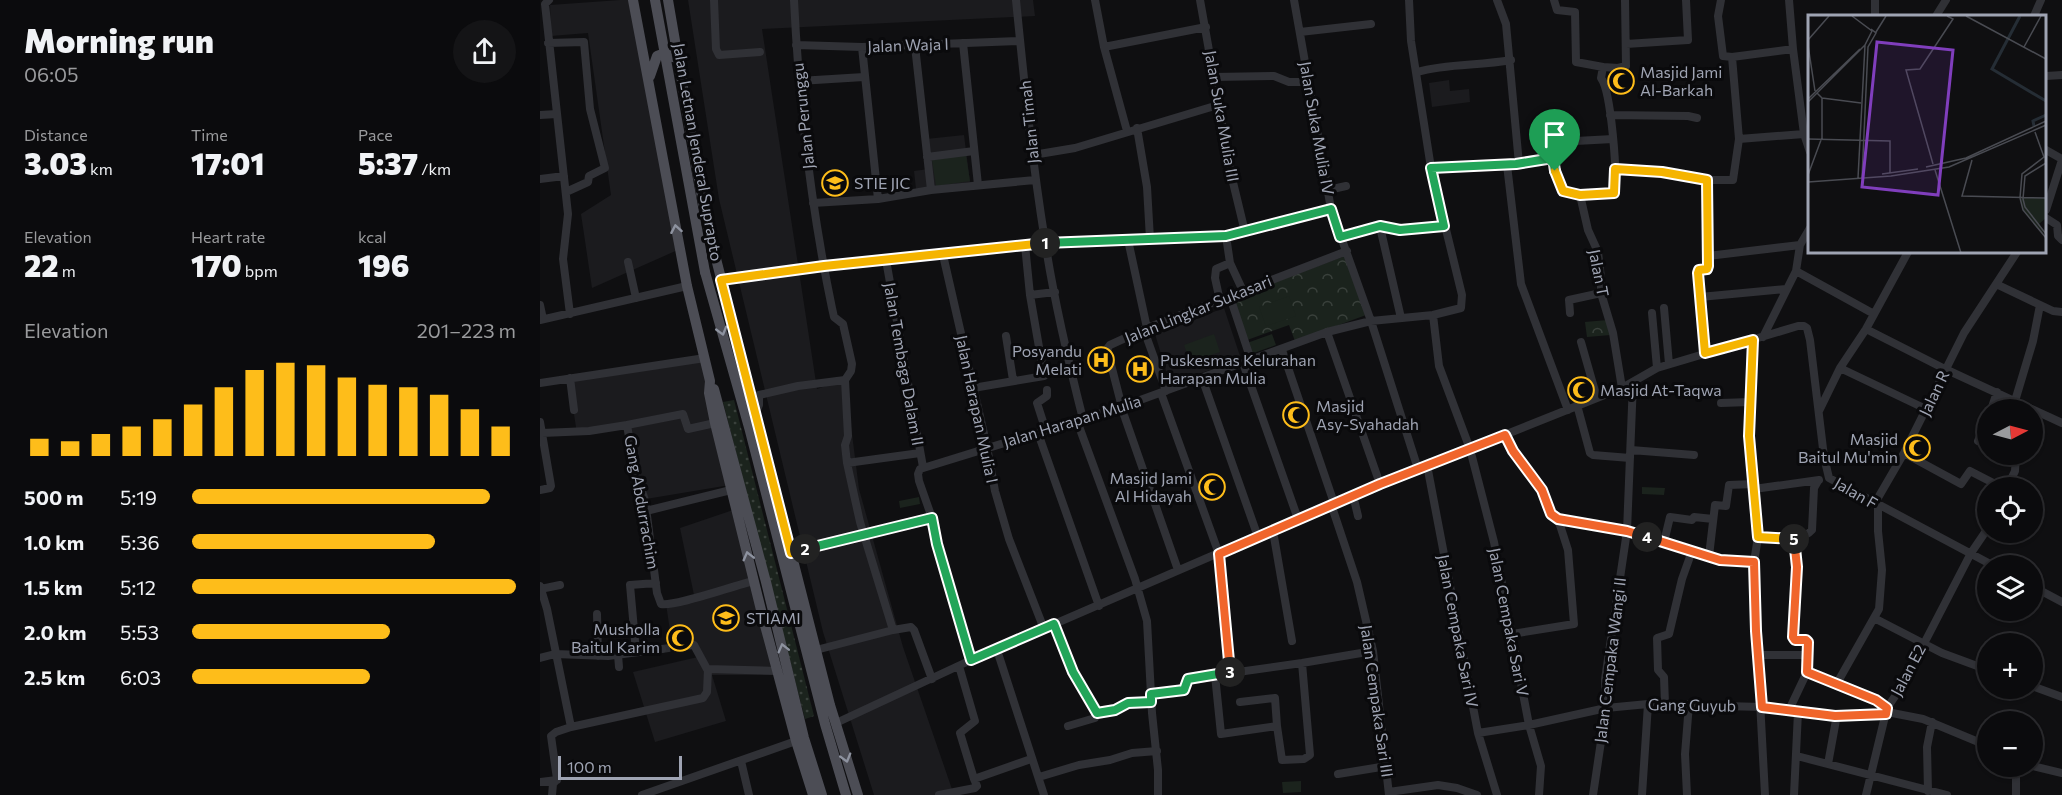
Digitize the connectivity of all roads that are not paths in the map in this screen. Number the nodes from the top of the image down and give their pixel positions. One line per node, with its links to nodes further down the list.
1 (549, 0): 26 (street)
2 (633, 0): 46 (main road)
3 (655, 0): 299 (main road, Jalan Letnan Jenderal Suprapto, one-way to 299, bridge)
4 (668, 0): 37 (main road, Jalan Letnan Jenderal Suprapto)
5 (714, 0): 34 (street)
6 (794, 0): 29 (street, Jalan Perunggu)
7 (1016, 0): 25 (street, Jalan Timah)
8 (1095, 0): 32 (street)
9 (1200, 0): 23 (street, Jalan Suka Mulia III)
10 (1294, 0): 24 (street, Jalan Suka Mulia IV)
11 (1409, 0): 39 (street)
12 (1497, 0): 36 (street)
13 (1554, 0): 38 (street)
14 (1625, 0): 28 (street)
15 (1686, 0): 28 (street)
16 (1722, 0): 35 (street)
17 (1789, 0): 33 (street)
18 (1946, 0): 20 (street)
19 (2041, 0): 21 (street)
20 (1937, 15)
21 (2034, 15)
22 (1371, 24): 24 (street)
23 (1206, 27): 32 (street); 42 (street, Jalan Suka Mulia III)
24 (1300, 32): 47 (street, Jalan Suka Mulia IV)
25 (1020, 41): 27 (street, Jalan Waja I); 62 (street, Jalan Timah)
26 (545, 42): 50 (street); 78 (street)
27 (963, 43): 30 (street, Jalan Waja I); 60 (street)
28 (1626, 44): 38 (street)
29 (796, 45): 31 (street, Jalan Waja I); 44 (street, Jalan Perunggu)
30 (915, 45): 31 (street, Jalan Waja I); 63 (street)
31 (862, 47): 43 (street)
32 (1104, 47): 55 (street)
33 (1793, 49): 35 (street); 45 (street)
34 (760, 52)
35 (1732, 57): 58 (street)
36 (1511, 60): 39 (street); 66 (street)
37 (679, 67): 46 (main road); 107 (main road, Jalan Letnan Jenderal Suprapto)
38 (1603, 67): 52 (street)
39 (1417, 72): 68 (street)
40 (2062, 75): 41 (street)
41 (2047, 76)
42 (1215, 77): 47 (street); 49 (street, Jalan Suka Mulia III)
43 (864, 78): 44 (street); 80 (street)
44 (799, 81): 81 (street, Jalan Perunggu)
45 (1798, 81): 48 (street); 56 (street)
46 (649, 82): 109 (main road, one-way to 46)
47 (1309, 82): 77 (street, Jalan Suka Mulia IV)
48 (1808, 83)
49 (1218, 105): 54 (street); 88 (street, Jalan Suka Mulia III)
50 (557, 114): 51 (street); 70 (street)
51 (540, 115)
52 (1610, 116): 53 (street); 57 (street)
53 (1697, 118)
54 (1137, 128): 55 (street); 91 (street)
55 (1127, 131): 62 (street)
56 (1804, 134): 58 (street); 59 (street)
57 (1613, 140): 64 (street); 69 (street)
58 (1739, 140): 73 (street)
59 (1808, 146)
60 (974, 151): 63 (street); 74 (street)
61 (2047, 151): 65 (street)
62 (1033, 155): 72 (street, Jalan Timah)
63 (927, 157): 76 (street)
64 (1553, 158): 66 (street); 79 (street)
65 (2062, 160): 82 (street)
66 (1519, 164): 67 (street)
67 (1507, 165): 68 (street); 168 (street)
68 (1431, 168): 86 (street)
69 (1615, 169): 73 (street); 79 (street)
70 (564, 176): 71 (street); 78 (street)
71 (540, 179)
72 (1035, 180): 74 (street); 94 (street, Jalan Timah)
73 (1707, 180): 101 (street)
74 (978, 185): 76 (street)
75 (1346, 186): 77 (street)
76 (931, 190): 80 (street)
77 (1328, 190): 83 (street, Jalan Suka Mulia IV)
78 (566, 192): 125 (street)
79 (1580, 195): 113 (street, Jalan T)
80 (878, 199): 81 (street)
81 (813, 203): 105 (street, Jalan Perunggu)
82 (2047, 206)
83 (1331, 209): 88 (street); 90 (street, Jalan Suka Mulia IV)
84 (2047, 219): 93 (street)
85 (1380, 226): 86 (street); 90 (street); 128 (street)
86 (1444, 226): 127 (street, Jalan Harapan Mulia)
87 (1808, 231): 96 (street)
88 (1245, 232): 89 (street)
89 (1226, 236): 91 (street); 104 (street)
90 (1340, 237): 97 (street, Jalan Suka Mulia IV)
91 (1150, 239): 92 (street)
92 (1128, 240): 94 (street); 131 (street)
93 (2062, 240)
94 (1045, 243): 95 (street); 112 (street, Jalan Timah)
95 (1025, 245): 100 (street); 114 (street)
96 (1800, 245): 101 (street); 106 (street)
97 (1347, 251): 111 (street, Jalan Lingkar Sukasari); 130 (street, Jalan Suka Mulia IV)
98 (1907, 254): 126 (street)
99 (2016, 254): 108 (street, Jalan R)
100 (943, 255): 102 (street); 154 (street, Jalan Harapan Mulia I)
101 (1708, 256): 116 (street)
102 (886, 260): 105 (street); 181 (street, Jalan Tembaga Dalam II)
103 (628, 262): 117 (street)
104 (1230, 263): 111 (street); 118 (street)
105 (824, 266): 107 (street); 148 (street, Jalan Perunggu)
106 (1796, 272): 110 (street); 126 (street)
107 (721, 280): 169 (main road, Jalan Letnan Jenderal Suprapto)
108 (1996, 284): 120 (street); 145 (street, Jalan R)
109 (687, 286): 117 (street); 140 (main road)
110 (1786, 289): 116 (street); 135 (street)
111 (1243, 291): 115 (street, Jalan Lingkar Sukasari)
112 (1055, 292): 114 (street); 172 (street, Jalan Timah)
113 (1600, 293): 123 (street); 153 (street, Jalan T)
114 (1030, 295): 149 (street)
115 (1230, 297): 118 (street, Jalan Lingkar Sukasari); 141 (street)
116 (1700, 297): 139 (street)
117 (636, 298): 125 (street)
118 (1220, 301): 131 (street, Jalan Lingkar Sukasari)
119 (540, 304): 129 (street)
120 (2040, 305): 122 (street); 161 (street)
121 (1664, 308): 142 (street)
122 (2062, 312)
123 (1570, 313)
124 (1652, 313): 143 (street)
125 (570, 314): 129 (street)
126 (1874, 314): 132 (street)
127 (1433, 315): 128 (street, Jalan Harapan Mulia); 180 (street, Jalan Cempaka Sari V)
128 (1401, 318): 130 (street, Jalan Harapan Mulia)
129 (542, 319)
130 (1371, 321): 133 (street, Jalan Harapan Mulia); 188 (street, Jalan Suka Mulia IV)
131 (1145, 329): 156 (street); 165 (street, Jalan Lingkar Sukasari)
132 (1866, 329): 144 (street); 145 (street)
133 (1327, 332): 138 (street, Jalan Harapan Mulia); 192 (street)
134 (1006, 336): 149 (street)
135 (1763, 336): 136 (street); 170 (street, Jalan F)
136 (1753, 340): 139 (street); 162 (street)
137 (1581, 342): 158 (street)
138 (1282, 350): 141 (street, Jalan Harapan Mulia); 197 (street, Jalan Cempaka Sari III)
139 (1705, 353): 142 (street)
140 (705, 358): 146 (street); 150 (main road)
141 (1247, 362): 147 (street, Jalan Harapan Mulia); 202 (street)
142 (1669, 364): 143 (street)
143 (1657, 368): 152 (street)
144 (1840, 368): 166 (street); 170 (street)
145 (1945, 369): 157 (street); 166 (street, Jalan R)
146 (570, 378): 151 (street); 167 (street)
147 (1202, 378): 156 (street, Jalan Harapan Mulia); 208 (street)
148 (845, 380): 169 (street); 185 (street, Jalan Perunggu)
149 (1013, 380): 154 (street)
150 (710, 381): 173 (main road); 307 (main road, one-way to 150)
151 (540, 382)
152 (1633, 382): 153 (street); 183 (street, Jalan Cempaka Wangi II)
153 (1622, 387): 158 (street)
154 (973, 388): 179 (street, Jalan Harapan Mulia I)
155 (1047, 390): 177 (street)
156 (1163, 392): 165 (street, Jalan Harapan Mulia); 216 (street)
157 (1998, 392): 159 (street); 160 (street)
158 (1597, 398): 164 (street)
159 (1995, 399)
160 (2011, 399)
161 (2016, 399)
162 (1750, 402): 163 (street); 193 (street)
163 (1721, 404)
164 (1577, 405): 168 (street); 183 (street)
165 (1121, 407): 172 (street, Jalan Harapan Mulia); 220 (street)
166 (1926, 409): 182 (street, Jalan R)
167 (574, 410)
168 (1568, 410): 178 (street)
169 (756, 412): 214 (main road, Jalan Letnan Jenderal Suprapto)
170 (1819, 412): 190 (street, Jalan F)
171 (2043, 414): 174 (street)
172 (1080, 420): 177 (street, Jalan Harapan Mulia); 225 (street, Jalan Timah)
173 (715, 423): 175 (street); 195 (main road)
174 (2062, 423)
175 (627, 425): 176 (street, Gang Abdurrachim); 199 (street, Gang Abdurrachim)
176 (541, 428): 194 (street)
177 (1042, 432): 179 (street, Jalan Harapan Mulia); 228 (street)
178 (1505, 435): 180 (street); 203 (street)
179 (987, 447): 187 (street, Jalan Tembaga Dalam II); 232 (street, Jalan Harapan Mulia I)
180 (1470, 449): 186 (street); 234 (street, Jalan Cempaka Sari V)
181 (920, 453): 185 (street); 187 (street, Jalan Tembaga Dalam II)
182 (1904, 453): 189 (street); 198 (street, Jalan R)
183 (1630, 454): 184 (street); 206 (street, Jalan Cempaka Wangi II)
184 (1694, 455)
185 (847, 463): 207 (street, Jalan Perunggu)
186 (1427, 465): 188 (street); 280 (street, Jalan Cempaka Sari IV)
187 (924, 466): 201 (street, Jalan Tembaga Dalam II)
188 (1418, 469): 192 (street)
189 (1982, 477)
190 (1829, 478): 191 (street); 198 (street, Jalan F)
191 (1818, 481): 193 (street); 210 (street)
192 (1380, 484): 196 (street)
193 (1754, 486): 204 (street); 209 (street)
194 (540, 490)
195 (731, 490): 199 (street); 221 (main road, one-way to 195)
196 (1353, 495): 197 (street); 200 (street)
197 (1332, 504): 202 (street); 241 (street, Jalan Cempaka Sari III)
198 (1877, 505): 215 (street, Jalan F); 230 (street)
199 (646, 511): 222 (street, Gang Abdurrachim)
200 (1358, 516)
201 (932, 518): 207 (street); 249 (street, Jalan Tembaga Dalam II)
202 (1298, 519): 205 (street)
203 (1558, 519): 206 (street); 234 (street)
204 (1713, 519): 211 (street); 217 (street)
205 (1273, 531): 208 (street); 235 (street)
206 (1627, 531): 211 (street); 269 (street, Jalan Cempaka Wangi II)
207 (864, 534): 214 (street); 233 (street, Jalan Perunggu)
208 (1258, 537): 216 (street)
209 (1758, 537): 210 (street); 219 (street)
210 (1794, 539): 244 (street)
211 (1664, 542): 213 (street)
212 (1978, 543): 215 (street, Jalan E2)
213 (1692, 551): 217 (street); 266 (street)
214 (791, 553): 239 (main road, Jalan Letnan Jenderal Suprapto)
215 (1971, 553): 218 (street, Jalan F); 236 (street, Jalan E2)
216 (1219, 554): 220 (street); 257 (street)
217 (1709, 556): 219 (street)
218 (1977, 556)
219 (1754, 562): 246 (street)
220 (1178, 570): 225 (street)
221 (754, 581): 222 (street, Gang Abdurrachim); 255 (main road)
222 (656, 583): 242 (street)
223 (560, 585): 224 (street)
224 (540, 588): 243 (street)
225 (1138, 589): 228 (street); 263 (street, Jalan Timah)
226 (2043, 592): 227 (street)
227 (2062, 602)
228 (1099, 606): 231 (street)
229 (597, 614): 247 (street)
230 (1874, 618): 236 (street); 260 (street)
231 (1054, 624): 232 (street); 272 (street)
232 (1044, 629): 240 (street)
233 (893, 630): 239 (street); 259 (street)
234 (1512, 634): 276 (street, Jalan Cempaka Sari V)
235 (1292, 641)
236 (1923, 643): 252 (street); 271 (street, Jalan E2)
237 (683, 646): 254 (street)
238 (662, 649): 242 (street)
239 (816, 650): 275 (main road, Jalan Letnan Jenderal Suprapto)
240 (996, 650): 249 (street); 285 (street)
241 (1373, 651): 250 (street); 288 (street, Jalan Cempaka Sari III)
242 (636, 652): 245 (street)
243 (555, 654): 247 (street); 248 (street); 279 (street)
244 (1808, 654): 246 (street); 256 (street)
245 (618, 655): 247 (street); 253 (street)
246 (1757, 655): 268 (street)
247 (598, 656)
248 (540, 658)
249 (971, 660): 251 (street)
250 (1302, 663): 257 (street); 278 (street)
251 (959, 666): 259 (street); 295 (street)
252 (1977, 666)
253 (619, 667)
254 (708, 669): 255 (street); 279 (street)
255 (778, 671): 281 (main road)
256 (1807, 672): 260 (street); 270 (street)
257 (1230, 673): 258 (street)
258 (1215, 675): 263 (street); 278 (street)
259 (932, 679): 275 (street)
260 (1836, 685): 271 (street)
261 (2043, 690): 262 (street)
262 (2062, 697)
263 (1151, 698): 272 (street); 283 (street, Jalan Timah)
264 (1240, 702): 278 (street)
265 (1648, 704): 266 (street, Gang Guyub); 269 (street, Gang Guyub); 315 (street)
266 (1665, 704): 267 (street, Gang Guyub)
267 (1689, 704): 268 (street, Gang Guyub); 316 (street)
268 (1762, 707): 270 (street, Gang Guyub); 317 (street)
269 (1606, 708): 276 (street, Gang Guyub); 314 (street, Jalan Cempaka Wangi II)
270 (1793, 711): 273 (street, Gang Guyub); 284 (street)
271 (1887, 712): 273 (street, Gang Guyub); 274 (street); 292 (street, Jalan E2)
272 (1097, 713): 277 (street)
273 (1835, 716): 287 (street)
274 (1932, 722): 282 (street); 298 (street)
275 (836, 723): 299 (main road, Jalan Letnan Jenderal Suprapto, one-way to 299)
276 (1529, 725): 280 (street, Gang Guyub); 313 (street, Jalan Cempaka Sari V)
277 (1068, 726)
278 (1277, 726)
279 (571, 727): 296 (street)
280 (1478, 733): 312 (street, Jalan Cempaka Sari IV)
281 (796, 741): 286 (street); 306 (main road)
282 (1977, 741)
283 (1157, 751): 293 (street); 310 (street, Jalan Timah)
284 (1797, 756): 287 (street); 318 (street)
285 (1031, 759): 293 (street); 295 (street)
286 (741, 761): 304 (street); 305 (street)
287 (1828, 764): 292 (street)
288 (1387, 766): 291 (street); 301 (street, Jalan Cempaka Sari III)
289 (2043, 769): 290 (street)
290 (2062, 773)
291 (1338, 774)
292 (1870, 776): 298 (street); 319 (street, Jalan E2)
293 (1039, 777): 309 (street)
294 (2016, 777): 321 (street)
295 (974, 779): 302 (street)
296 (557, 780): 297 (street); 303 (street)
297 (540, 782)
298 (1928, 790): 320 (street)
299 (851, 791)
300 (1457, 791): 301 (street); 311 (street)
301 (1389, 793)
302 (949, 794): 308 (street)
303 (552, 795)
304 (642, 795)
305 (749, 795)
306 (813, 795)
307 (822, 795)
308 (939, 795)
309 (1044, 795)
310 (1158, 795)
311 (1477, 795)
312 (1497, 795)
313 (1539, 795)
314 (1593, 795)
315 (1642, 795)
316 (1687, 795)
317 (1765, 795)
318 (1794, 795)
319 (1866, 795)
320 (1947, 795)
321 (2016, 795)

